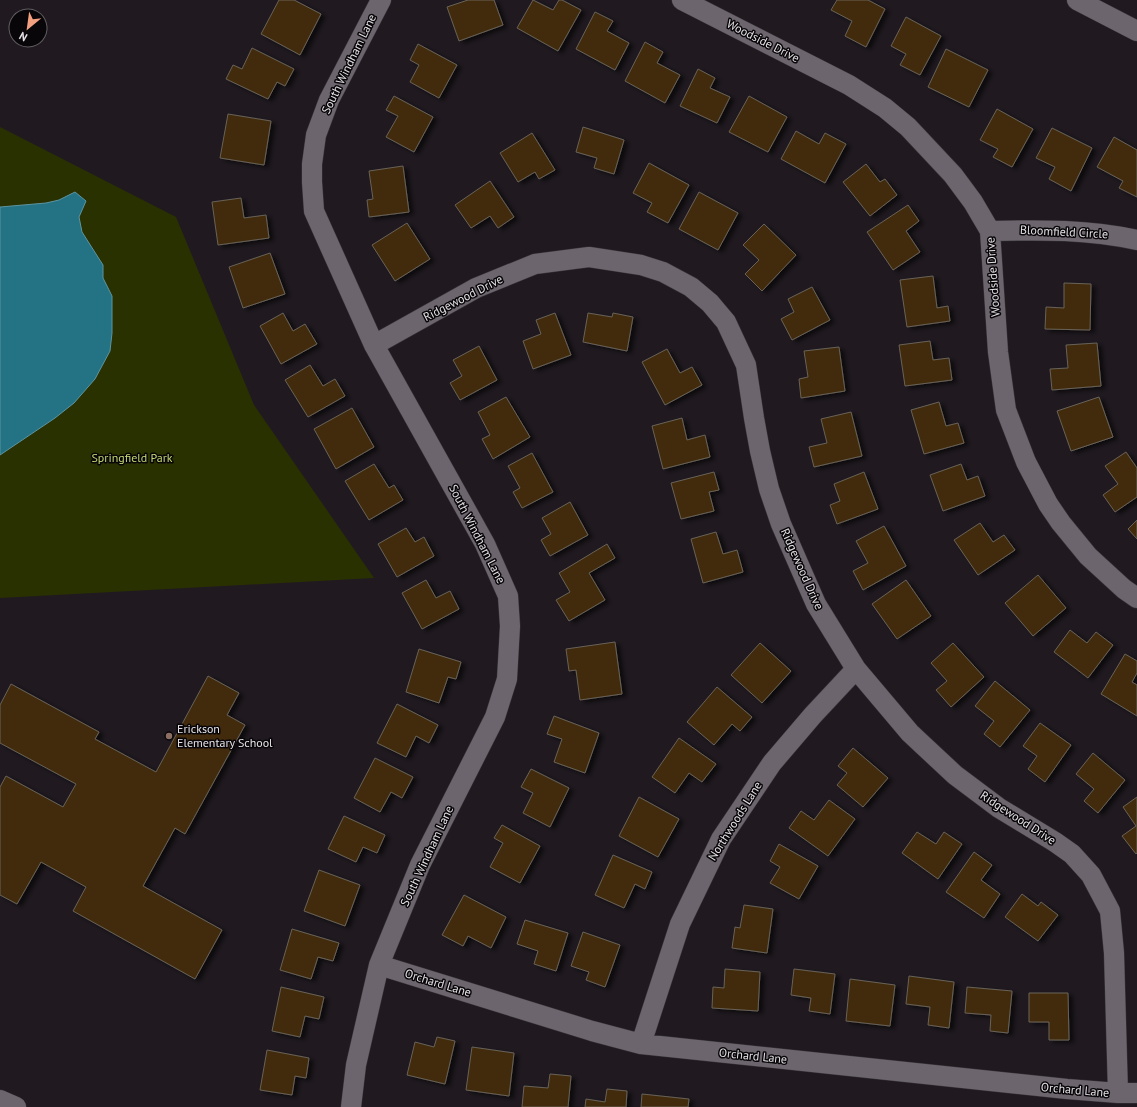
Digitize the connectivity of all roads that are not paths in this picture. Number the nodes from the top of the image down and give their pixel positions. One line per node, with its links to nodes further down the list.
1 (381, 0): 7 (street, South Windham Lane)
2 (682, 0): 5 (street, Woodside Drive)
3 (1077, 0): 4 (street)
4 (1137, 31)
5 (990, 231): 6 (street, Bloomfield Circle); 8 (street, Woodside Drive)
6 (1137, 240)
7 (374, 345): 9 (street, Ridgewood Drive); 10 (street, South Windham Lane)
8 (1137, 598)
9 (856, 669): 11 (street, Northwoods Lane); 12 (street, Ridgewood Drive)
10 (379, 965): 11 (street, Orchard Lane); 15 (street, South Windham Lane)
11 (641, 1044): 12 (street, Orchard Lane)
12 (1128, 1093)
13 (0, 1100): 14 (street)
14 (16, 1107)
15 (351, 1107)

